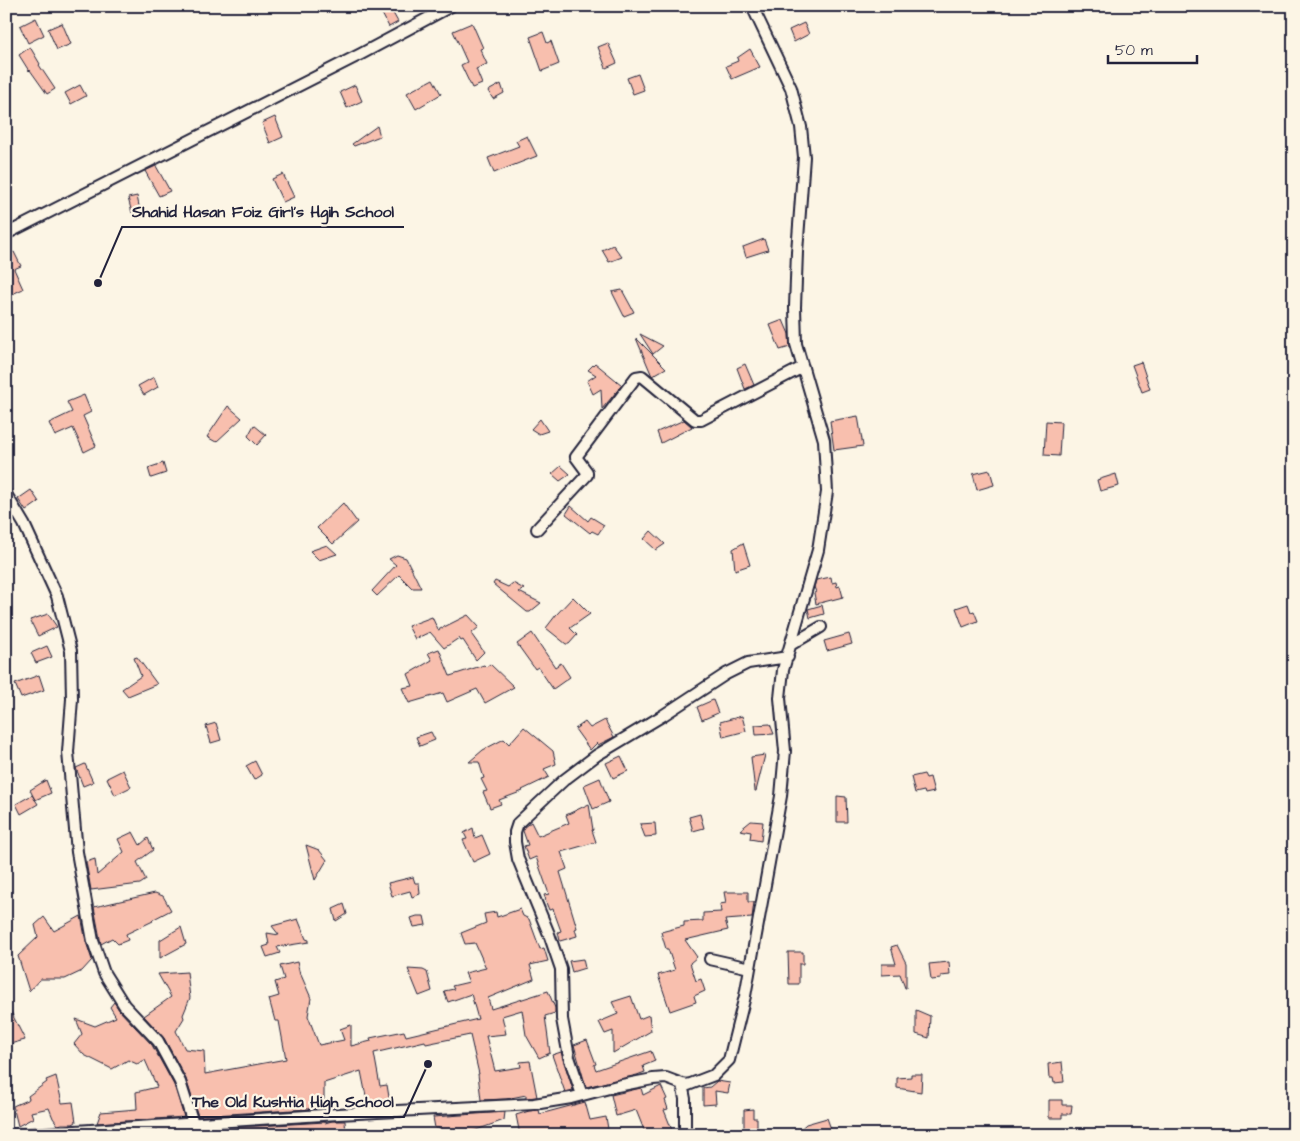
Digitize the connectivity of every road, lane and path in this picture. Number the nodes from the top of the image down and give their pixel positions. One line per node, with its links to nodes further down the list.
1 (451, 6): 3 (street)
2 (752, 6): 4 (street)
3 (6, 234)
4 (803, 367): 6 (street); 8 (street)
5 (6, 494): 14 (street)
6 (537, 529)
7 (821, 627): 8 (street)
8 (792, 644): 9 (street)
9 (788, 657): 11 (street); 13 (street)
10 (710, 960): 11 (street)
11 (750, 968): 12 (street)
12 (682, 1084): 13 (street); 18 (street)
13 (582, 1095): 14 (street)
14 (193, 1123): 15 (street)
15 (182, 1124): 16 (street); 17 (street)
16 (13, 1135)
17 (184, 1135)
18 (685, 1135)

